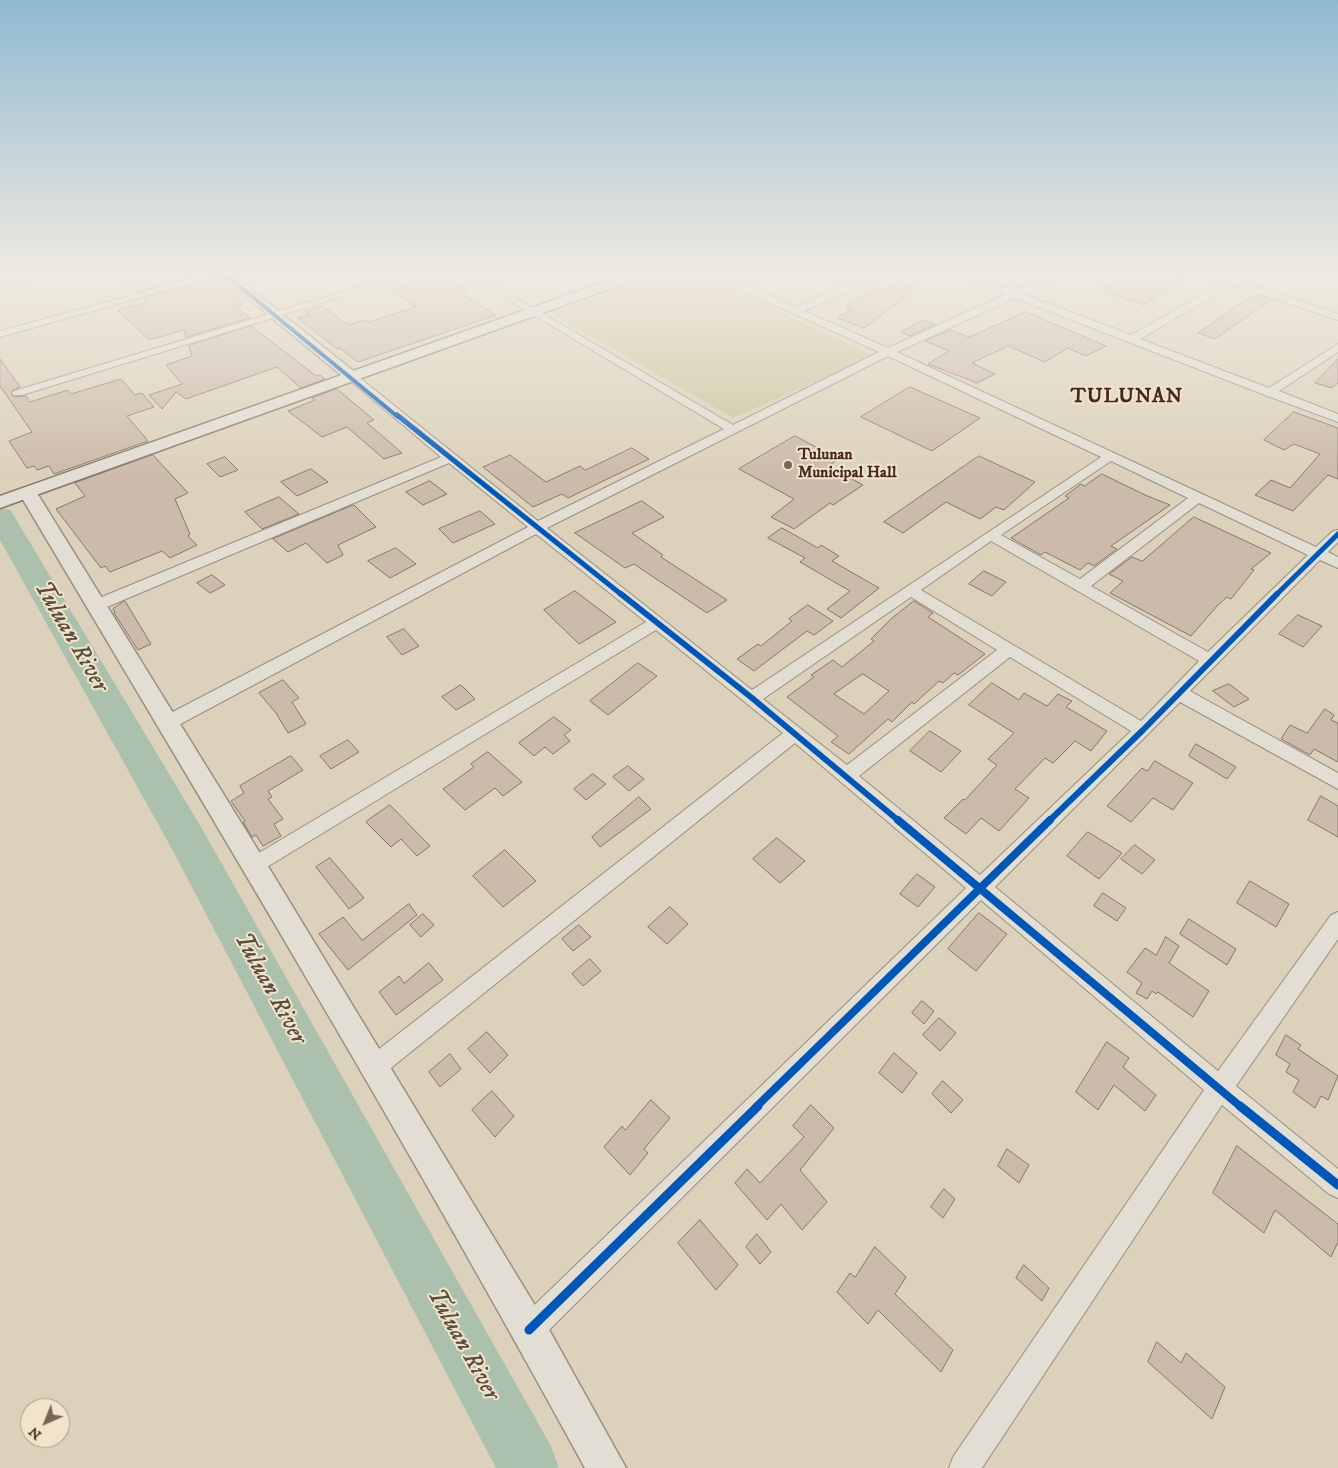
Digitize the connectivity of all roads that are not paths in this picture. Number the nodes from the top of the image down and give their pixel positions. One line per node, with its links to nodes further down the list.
1 (179, 344): 11 (street)
2 (311, 344): 10 (street)
3 (442, 344): 10 (main road)
4 (588, 344): 14 (street)
5 (869, 344): 9 (street)
6 (906, 344): 9 (street)
7 (1143, 344): 12 (street)
8 (1338, 347): 12 (street)
9 (888, 352): 14 (street); 15 (street)
10 (351, 376): 16 (street); 17 (main road)
11 (18, 393)
12 (1269, 393): 13 (street)
13 (1338, 418)
14 (734, 430): 19 (street)
15 (1109, 457): 18 (street); 21 (street)
16 (449, 458): 19 (street); 26 (street)
17 (15, 497): 26 (street)
18 (1197, 498): 22 (street); 24 (street)
19 (536, 528): 27 (street); 32 (street)
20 (1338, 534): 22 (street)
21 (991, 535): 24 (street); 25 (street)
22 (1318, 554): 23 (street); 29 (street)
23 (1338, 563)
24 (1081, 586): 29 (street)
25 (912, 591): 28 (street); 31 (street)
26 (97, 605): 32 (street)
27 (655, 623): 31 (street); 37 (street)
28 (1008, 650): 33 (street); 35 (street)
29 (1210, 660): 30 (street)
30 (1179, 693): 33 (street); 36 (street)
31 (752, 698): 34 (street)
32 (167, 723): 37 (street)
33 (1143, 730): 38 (street)
34 (794, 734): 35 (street); 40 (street)
35 (846, 776): 38 (street)
36 (1338, 782)
37 (254, 866): 40 (street)
38 (980, 888): 41 (street); 43 (street)
39 (1338, 922): 41 (street)
40 (373, 1068): 43 (street)
41 (1220, 1090): 42 (street); 45 (street)
42 (1338, 1185)
43 (529, 1330): 44 (street)
44 (606, 1468)
45 (964, 1468)

